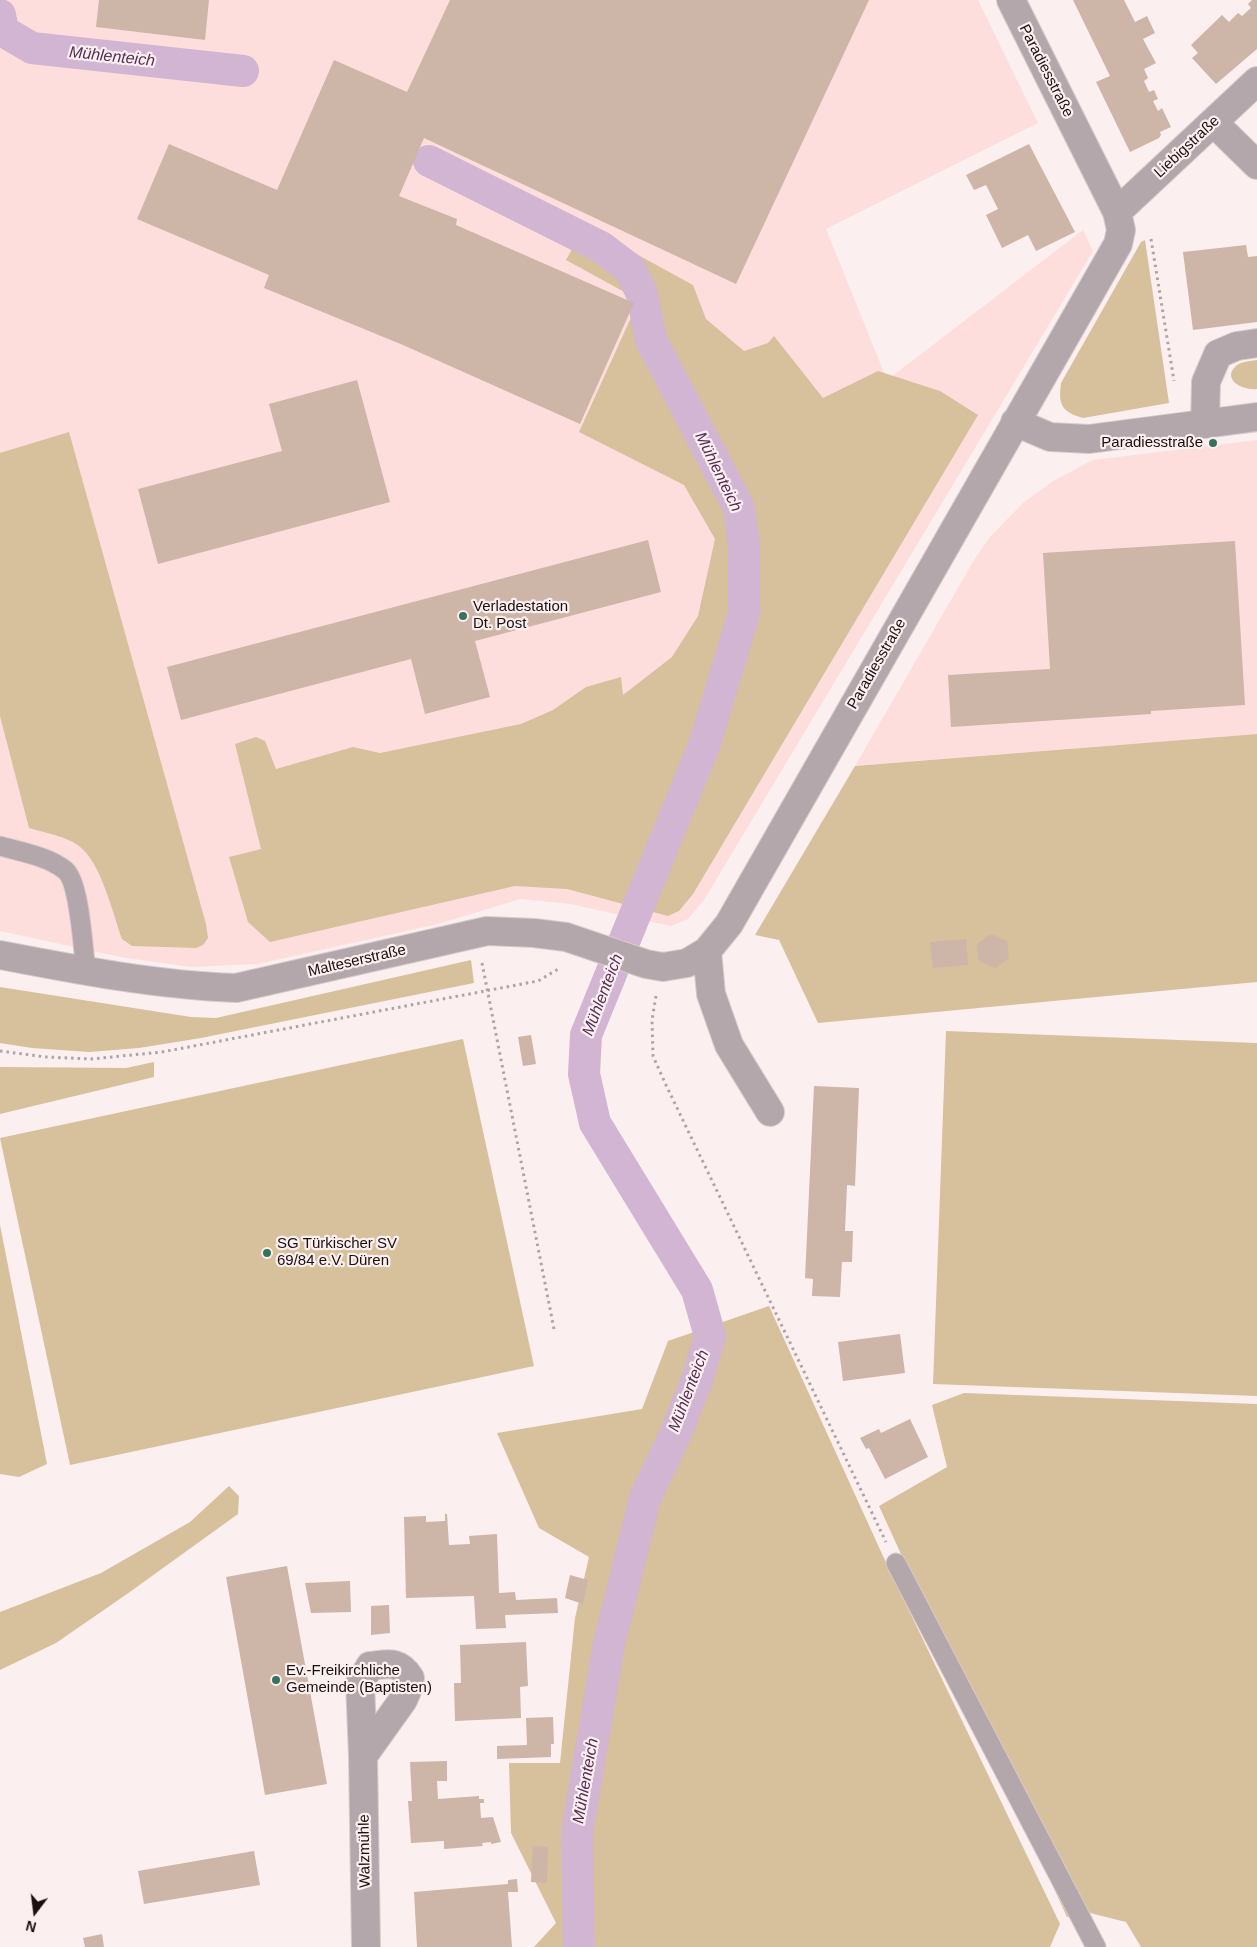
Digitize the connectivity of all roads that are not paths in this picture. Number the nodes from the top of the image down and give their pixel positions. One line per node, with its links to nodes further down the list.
1 (1011, 0): 5 (street, Paradiesstraße)
2 (1257, 81): 3 (street, Liebigstraße)
3 (1213, 122): 4 (street); 5 (street, Liebigstraße)
4 (1257, 165)
5 (1117, 212): 8 (street, Paradiesstraße)
6 (1257, 343): 9 (street)
7 (1257, 417): 9 (street)
8 (1015, 422): 9 (street); 11 (street, Paradiesstraße)
9 (1204, 424)
10 (0, 846): 13 (lane)
11 (707, 951): 13 (street, Malteserstraße); 14 (street)
12 (0, 955): 13 (street, Malteserstraße)
13 (86, 971)
14 (770, 1112)
15 (896, 1563): 18 (lane)
16 (363, 1756): 17 (street, Walzmühle)
17 (366, 1947)
18 (1096, 1947)

